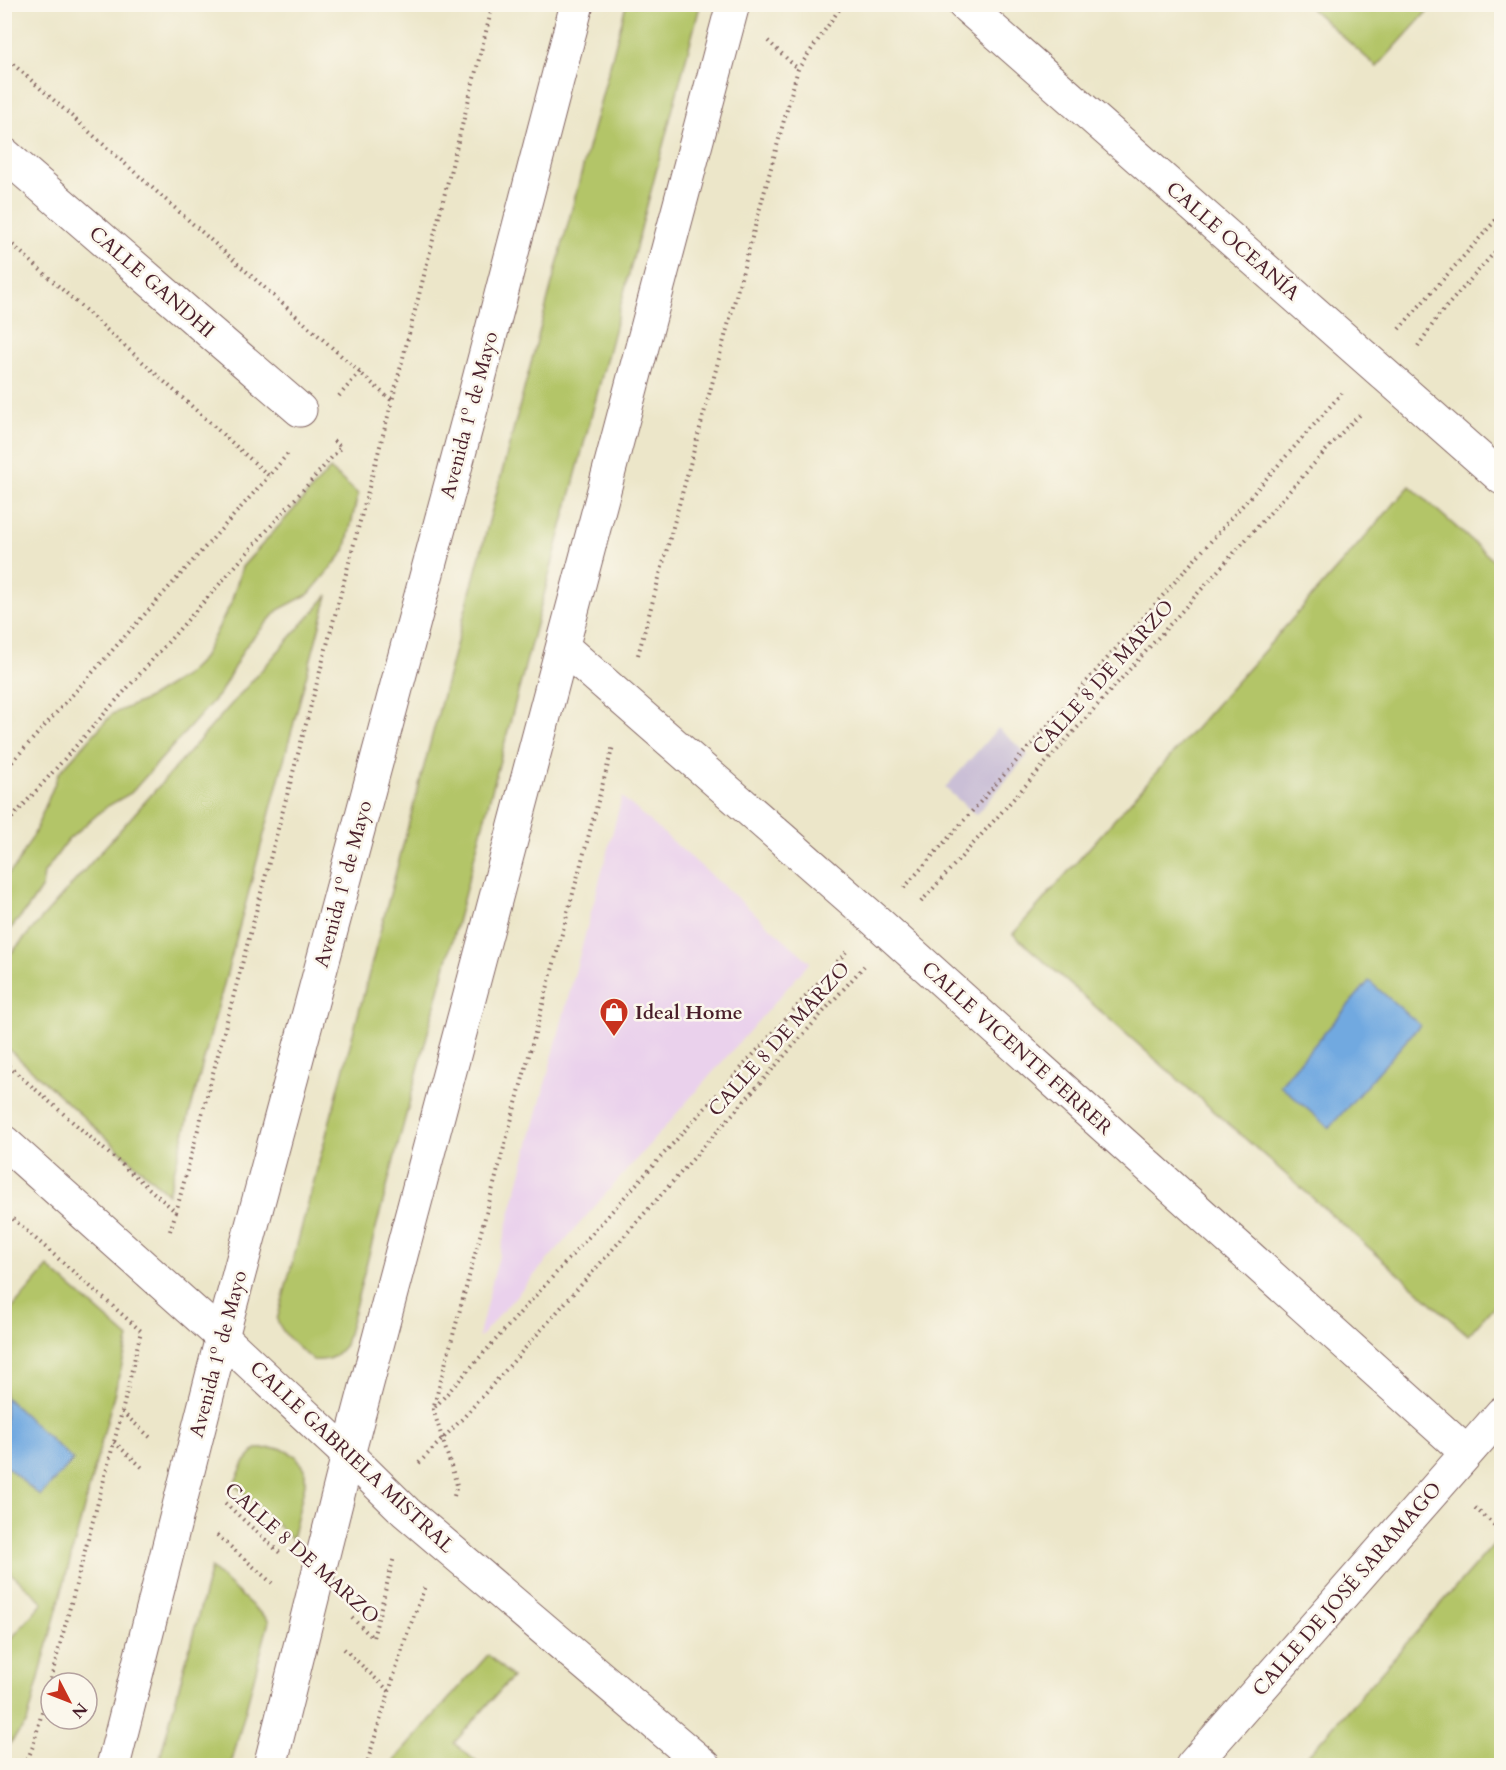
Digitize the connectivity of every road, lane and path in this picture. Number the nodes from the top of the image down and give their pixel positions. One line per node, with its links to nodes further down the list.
1 (494, 4): 12 (path)
2 (577, 4): 24 (street, Avenida 1º de Mayo)
3 (733, 4): 16 (street)
4 (843, 4): 17 (path)
5 (964, 4): 11 (street, CALLE OCEANÍA)
6 (4, 56): 12 (path)
7 (4, 154): 13 (street, CALLE GANDHI)
8 (1502, 213): 11 (path)
9 (4, 237): 14 (path)
10 (1502, 244): 11 (path, CALLE 8 DE MARZO)
11 (1382, 372): 15 (street, CALLE OCEANÍA); 20 (path); 20 (path, CALLE 8 DE MARZO)
12 (392, 401): 21 (path)
13 (307, 417): 14 (path); 19 (path)
14 (268, 476): 18 (path)
15 (1502, 478)
16 (564, 648): 17 (street, CALLE VICENTE FERRER); 31 (street)
17 (626, 702): 20 (street, CALLE VICENTE FERRER); 25 (path)
18 (4, 771)
19 (4, 827)
20 (883, 927): 25 (path); 28 (path, CALLE 8 DE MARZO); 30 (street, CALLE VICENTE FERRER)
21 (4, 1062)
22 (4, 1142): 24 (street, CALLE GABRIELA MISTRAL)
23 (4, 1210): 26 (path)
24 (222, 1337): 31 (street, CALLE GABRIELA MISTRAL); 32 (street, Avenida 1º de Mayo)
25 (432, 1409): 28 (path)
26 (122, 1412): 29 (path); 32 (path, CALLE 8 DE MARZO)
27 (1502, 1413): 30 (street, CALLE DE JOSÉ SARAMAGO)
28 (442, 1439): 34 (path, CALLE 8 DE MARZO); 35 (path)
29 (114, 1442): 33 (path); 38 (path)
30 (1466, 1452): 43 (street, CALLE DE JOSÉ SARAMAGO)
31 (348, 1455): 34 (street, CALLE GABRIELA MISTRAL); 36 (street)
32 (188, 1470): 33 (street, Avenida 1º de Mayo); 36 (path, CALLE 8 DE MARZO)
33 (180, 1501): 36 (path); 39 (street, Avenida 1º de Mayo)
34 (406, 1512): 35 (street, CALLE GABRIELA MISTRAL); 36 (path, CALLE 8 DE MARZO)
35 (441, 1541): 37 (path); 42 (street, CALLE GABRIELA MISTRAL)
36 (311, 1599): 37 (path); 40 (street)
37 (389, 1692): 41 (path)
38 (25, 1766)
39 (113, 1766)
40 (270, 1766)
41 (366, 1766)
42 (705, 1766)
43 (1192, 1766)

